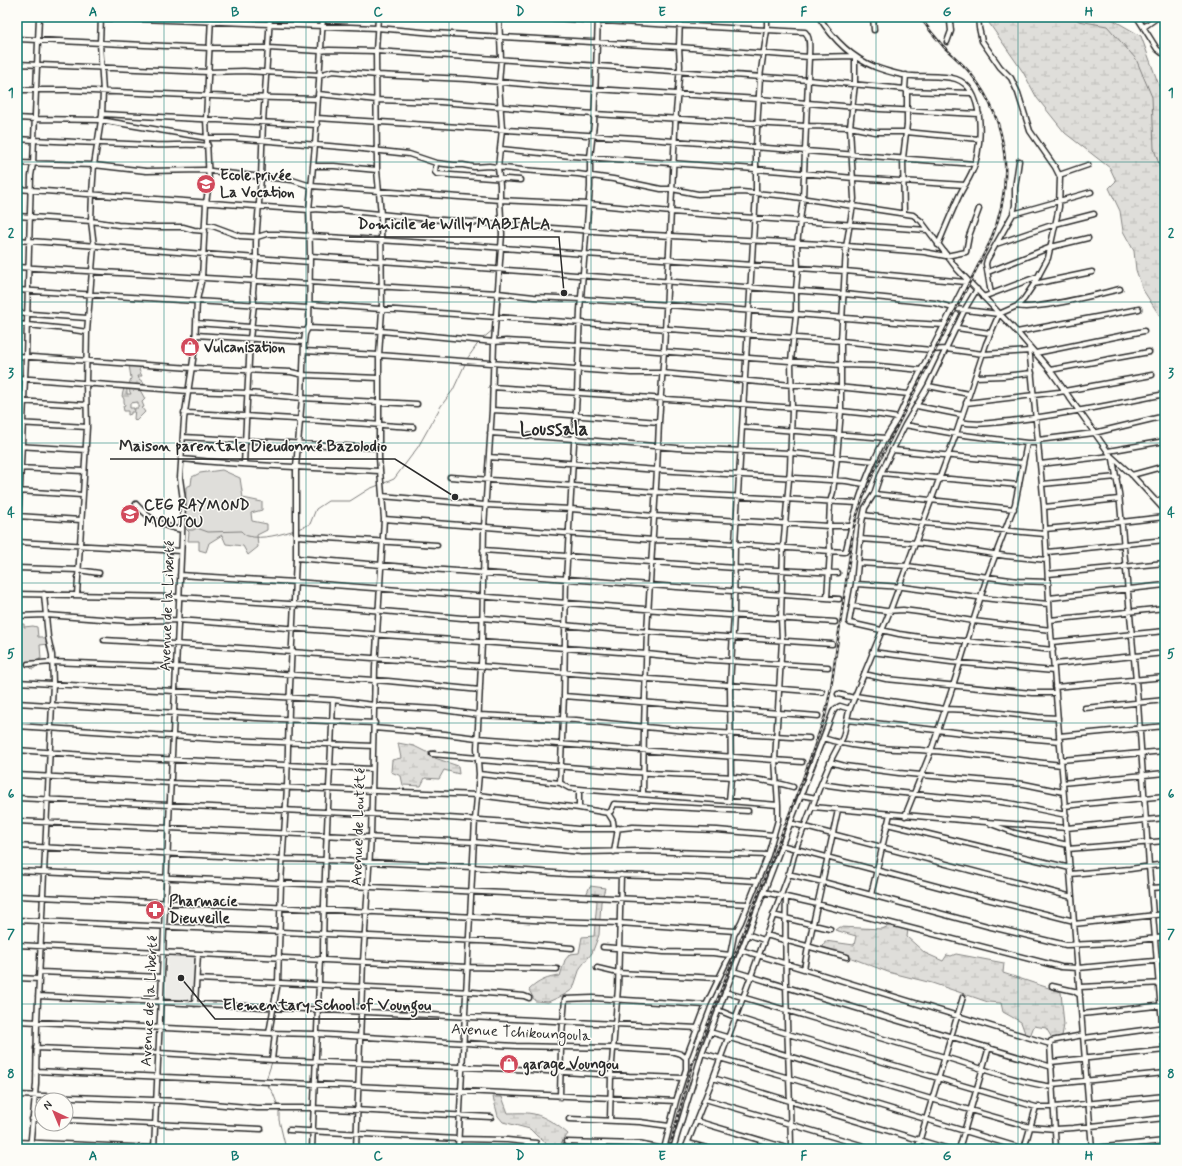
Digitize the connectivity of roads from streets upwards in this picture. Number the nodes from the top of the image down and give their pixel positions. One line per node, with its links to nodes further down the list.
1 (39, 17): 30 (street)
2 (87, 17): 3 (street)
3 (101, 17): 19 (street); 32 (street)
4 (270, 17): 21 (street)
5 (323, 17): 22 (street)
6 (378, 17): 25 (street, Avenue de Loutété)
7 (499, 17): 28 (street)
8 (537, 17): 18 (street)
9 (680, 17): 23 (street)
10 (767, 17): 26 (street)
11 (819, 17): 41 (street)
12 (873, 17): 27 (street)
13 (952, 17): 31 (street)
14 (978, 17): 123 (street)
15 (1137, 17): 24 (street)
16 (1158, 17): 24 (street)
17 (1162, 17): 20 (street)
18 (598, 19): 23 (street); 33 (street)
19 (210, 20): 21 (street); 35 (street, Avenue de la Liberté)
20 (1165, 22)
21 (270, 24): 22 (street); 36 (street)
22 (323, 26): 25 (street); 38 (street)
23 (680, 26): 26 (street); 34 (street)
24 (1144, 27): 40 (street)
25 (377, 28): 28 (street); 37 (street, Avenue de Loutété)
26 (767, 30): 39 (street); 42 (street)
27 (874, 30)
28 (499, 36): 33 (street); 43 (street)
29 (17, 39): 30 (street)
30 (38, 40): 32 (street); 45 (street)
31 (947, 42)
32 (100, 43): 35 (street); 47 (street)
33 (597, 43): 34 (street); 46 (street)
34 (679, 47): 39 (street); 48 (street)
35 (209, 48): 36 (street); 49 (street, Avenue de la Liberté)
36 (268, 48): 38 (street); 50 (street)
37 (376, 50): 38 (street); 43 (street); 53 (street, Avenue de Loutété)
38 (320, 51): 51 (street)
39 (764, 53): 42 (street); 54 (street)
40 (1165, 53)
41 (855, 56): 42 (street); 52 (street); 57 (street)
42 (809, 57): 55 (street)
43 (501, 59): 46 (street); 56 (street)
44 (17, 64): 45 (street)
45 (38, 65): 47 (street); 59 (street)
46 (596, 66): 48 (street); 60 (street)
47 (101, 67): 49 (street); 62 (street)
48 (680, 71): 54 (street); 65 (street)
49 (208, 72): 50 (street); 66 (street, Avenue de la Liberté)
50 (268, 73): 51 (street); 67 (street)
51 (319, 75): 53 (street); 64 (street)
52 (906, 75): 61 (street); 63 (street)
53 (377, 76): 56 (street); 70 (street, Avenue de Loutété)
54 (760, 77): 55 (street); 69 (street)
55 (808, 80): 57 (street); 71 (street)
56 (500, 83): 60 (street); 72 (street)
57 (855, 84): 61 (street); 73 (street)
58 (17, 90): 59 (street)
59 (37, 90): 62 (street); 81 (street)
60 (595, 90): 65 (street); 76 (street)
61 (906, 90): 63 (street); 74 (street)
62 (103, 92): 66 (street); 75 (street)
63 (971, 93): 77 (street)
64 (318, 94): 68 (street); 70 (street)
65 (677, 94): 69 (street); 80 (street)
66 (207, 96): 67 (street); 82 (street, Avenue de la Liberté)
67 (266, 98): 68 (street); 84 (street)
68 (318, 99): 79 (street)
69 (759, 99): 71 (street); 86 (street)
70 (377, 100): 72 (street); 85 (street, Avenue de Loutété)
71 (807, 103): 73 (street); 88 (street)
72 (501, 106): 76 (street); 90 (street)
73 (853, 106): 74 (street); 89 (street)
74 (907, 110): 77 (street); 91 (street)
75 (102, 114): 82 (street); 83 (street)
76 (594, 114): 80 (street); 92 (street)
77 (979, 114): 94 (street)
78 (17, 118): 81 (street)
79 (317, 118): 85 (street); 87 (street)
80 (676, 118): 86 (street); 99 (street)
81 (35, 119): 83 (street); 97 (street)
82 (206, 119): 84 (street); 93 (street, Avenue de la Liberté)
83 (100, 120): 93 (street); 98 (street)
84 (264, 122): 87 (street); 96 (street)
85 (377, 122): 90 (street); 104 (street, Avenue de Loutété)
86 (757, 123): 88 (street); 102 (street)
87 (316, 125): 100 (street)
88 (806, 126): 89 (street); 105 (street)
89 (850, 127): 91 (street); 106 (street)
90 (502, 129): 92 (street); 103 (street)
91 (906, 132): 94 (street); 108 (street)
92 (593, 136): 99 (street); 107 (street)
93 (207, 138): 96 (street); 101 (street, Avenue de la Liberté)
94 (979, 139): 114 (street)
95 (17, 140): 97 (street)
96 (263, 140): 100 (street); 125 (street)
97 (34, 141): 98 (street); 113 (street)
98 (97, 142): 101 (street); 115 (street)
99 (675, 142): 102 (street); 112 (street)
100 (315, 145): 104 (street); 117 (street)
101 (208, 146): 119 (street, Avenue de la Liberté)
102 (756, 147): 105 (street); 121 (street)
103 (501, 149): 107 (street); 118 (street)
104 (378, 150): 111 (street); 120 (street, Avenue de Loutété)
105 (804, 151): 106 (street); 122 (street)
106 (851, 155): 108 (street); 126 (street)
107 (590, 157): 112 (street); 124 (street)
108 (903, 158): 114 (street); 129 (street)
109 (1019, 161): 150 (street)
110 (17, 163): 113 (street)
111 (436, 163): 118 (street); 127 (street)
112 (674, 163): 121 (street); 133 (street)
113 (33, 164): 115 (street); 134 (street)
114 (975, 164): 130 (street)
115 (94, 165): 119 (street); 138 (street)
116 (1088, 165): 123 (street)
117 (313, 166): 120 (street); 131 (street)
118 (498, 168): 124 (street); 127 (street)
119 (208, 170): 125 (street); 142 (street, Avenue de la Liberté)
120 (377, 170): 135 (street, Avenue de Loutété)
121 (757, 170): 122 (street); 137 (street)
122 (803, 173): 126 (street); 139 (street)
123 (1059, 175): 141 (street)
124 (591, 176): 133 (street); 143 (street)
125 (261, 177): 131 (street); 145 (street)
126 (853, 178): 129 (street); 144 (street)
127 (499, 179): 128 (street); 140 (street)
128 (520, 180)
129 (903, 180): 130 (street); 149 (street)
130 (965, 185): 174 (street)
131 (312, 186): 135 (street); 146 (street)
132 (17, 189): 134 (street)
133 (672, 189): 137 (street); 148 (street)
134 (32, 190): 138 (street); 154 (street)
135 (379, 191): 140 (street); 152 (street, Avenue de Loutété)
136 (1091, 192): 141 (street)
137 (756, 193): 139 (street); 155 (street)
138 (92, 194): 142 (street); 156 (street)
139 (803, 198): 144 (street); 157 (street)
140 (500, 200): 143 (street); 161 (street)
141 (1059, 201): 150 (street); 159 (street)
142 (206, 203): 145 (street); 160 (street, Avenue de la Liberté)
143 (589, 204): 148 (street); 162 (street)
144 (853, 206): 149 (street); 158 (street)
145 (260, 207): 146 (street); 167 (street)
146 (309, 210): 152 (street); 165 (street)
147 (979, 210): 183 (street)
148 (671, 212): 155 (street); 166 (street)
149 (904, 212): 163 (street)
150 (1013, 214): 175 (street)
151 (1094, 214): 159 (street)
152 (381, 215): 161 (street); 170 (street, Avenue de Loutété)
153 (17, 216): 154 (street)
154 (30, 217): 156 (street); 172 (street)
155 (754, 218): 157 (street); 171 (street)
156 (91, 220): 164 (street); 176 (street)
157 (800, 220): 158 (street); 173 (street)
158 (849, 223): 163 (street); 177 (street)
159 (1055, 224): 175 (street); 178 (street)
160 (206, 225): 164 (street, Avenue de la Liberté); 167 (street)
161 (502, 225): 162 (street); 179 (street)
162 (587, 230): 166 (street); 181 (street)
163 (927, 230): 174 (street)
164 (205, 232): 180 (street, Avenue de la Liberté)
165 (309, 236): 167 (street); 170 (street); 182 (street)
166 (669, 236): 171 (street); 185 (street)
167 (257, 237): 184 (street)
168 (1088, 238): 178 (street)
169 (17, 240): 172 (street)
170 (382, 240): 179 (street); 186 (street, Avenue de Loutété)
171 (753, 240): 173 (street); 188 (street)
172 (29, 241): 176 (street); 190 (street)
173 (797, 244): 177 (street); 191 (street)
174 (938, 244): 183 (street)
175 (996, 244): 195 (street)
176 (94, 246): 180 (street); 193 (street)
177 (846, 247): 183 (street); 194 (street)
178 (1051, 247): 195 (street); 198 (street)
179 (502, 248): 181 (street); 192 (street)
180 (204, 254): 184 (street); 199 (street, Avenue de la Liberté)
181 (585, 254): 185 (street); 197 (street)
182 (310, 256): 186 (street); 187 (street)
183 (946, 256): 201 (street)
184 (256, 258): 187 (street); 200 (street)
185 (668, 260): 188 (street); 202 (street)
186 (382, 261): 192 (street); 205 (street, Avenue de Loutété)
187 (310, 262): 203 (street)
188 (752, 265): 191 (street); 206 (street)
189 (17, 267): 190 (street)
190 (29, 267): 193 (street); 210 (street)
191 (798, 268): 194 (street); 211 (street)
192 (498, 270): 197 (street); 212 (street)
193 (92, 271): 199 (street); 213 (street)
194 (845, 271): 201 (street); 214 (street)
195 (988, 272): 215 (street)
196 (1092, 272): 204 (street)
197 (583, 276): 202 (street); 217 (street)
198 (1039, 276): 204 (street); 215 (street)
199 (202, 278): 200 (street); 218 (street, Avenue de la Liberté)
200 (254, 281): 203 (street); 219 (street)
201 (967, 281): 207 (street); 223 (street)
202 (667, 282): 206 (street); 220 (street)
203 (309, 283): 205 (street); 221 (street)
204 (1034, 284): 222 (street)
205 (382, 287): 212 (street); 226 (street, Avenue de Loutété)
206 (751, 287): 211 (street); 227 (street)
207 (977, 289): 216 (street); 224 (street)
208 (1120, 289): 222 (street)
209 (17, 290): 210 (street)
210 (28, 290): 213 (street); 229 (street)
211 (796, 290): 214 (street); 230 (street)
212 (498, 293): 217 (street); 232 (street)
213 (90, 294): 218 (street); 233 (street)
214 (844, 294): 223 (street); 234 (street)
215 (991, 294): 216 (street)
216 (983, 297): 231 (street)
217 (581, 299): 220 (street); 236 (street)
218 (197, 300): 219 (street); 235 (street, Avenue de la Liberté)
219 (254, 304): 221 (street); 240 (street)
220 (666, 305): 227 (street); 242 (street)
221 (309, 306): 226 (street); 243 (street)
222 (1017, 306): 231 (street)
223 (953, 308): 224 (street); 238 (street)
224 (965, 309): 231 (street); 241 (street)
225 (1138, 309): 247 (street)
226 (382, 310): 232 (street); 246 (street, Avenue de Loutété)
227 (748, 311): 230 (street); 250 (street)
228 (17, 313): 229 (street)
229 (27, 313): 233 (street); 239 (street)
230 (796, 314): 234 (street); 251 (street)
231 (999, 314): 247 (street); 248 (street)
232 (496, 317): 236 (street); 255 (street)
233 (87, 318): 245 (street)
234 (843, 318): 238 (street); 253 (street)
235 (196, 323): 240 (street); 249 (street, Avenue de la Liberté)
236 (580, 323): 242 (street); 256 (street)
237 (17, 324): 239 (street)
238 (944, 324): 259 (street)
239 (26, 325): 245 (street); 268 (street)
240 (251, 327): 243 (street); 252 (street)
241 (957, 328): 248 (street); 258 (street)
242 (665, 329): 250 (street); 261 (street)
243 (307, 330): 246 (street); 254 (street)
244 (1144, 331): 264 (street)
245 (87, 332): 270 (street)
246 (381, 332): 255 (street); 266 (street, Avenue de Loutété)
247 (1017, 332): 257 (street)
248 (990, 334): 265 (street)
249 (196, 335): 252 (street); 274 (street, Avenue de la Liberté)
250 (747, 335): 251 (street); 269 (street)
251 (793, 338): 253 (street); 271 (street)
252 (250, 339): 254 (street); 276 (street)
253 (841, 341): 259 (street); 273 (street)
254 (304, 342): 260 (street)
255 (494, 342): 256 (street); 272 (street)
256 (578, 345): 261 (street); 275 (street)
257 (1029, 346): 262 (street); 264 (street)
258 (946, 348): 259 (street); 265 (street); 290 (street)
259 (931, 350): 277 (street)
260 (304, 351): 266 (street); 281 (street)
261 (664, 351): 269 (street); 279 (street)
262 (1030, 351): 265 (street); 280 (street)
263 (1149, 352): 278 (street)
264 (1036, 353): 278 (street)
265 (983, 354): 283 (street)
266 (379, 355): 272 (street); 286 (street, Avenue de Loutété)
267 (17, 356): 268 (street)
268 (26, 357): 270 (street); 285 (street)
269 (746, 357): 271 (street); 287 (street)
270 (86, 361): 274 (street); 288 (street)
271 (791, 361): 273 (street); 289 (street)
272 (494, 363): 275 (street); 291 (street)
273 (841, 365): 277 (street); 292 (street)
274 (191, 368): 276 (street); 293 (street, Avenue de la Liberté)
275 (578, 369): 279 (street); 296 (street)
276 (249, 370): 281 (street); 295 (street)
277 (921, 370): 297 (street)
278 (1050, 370): 294 (street)
279 (662, 373): 287 (street); 302 (street)
280 (1032, 373): 283 (street); 300 (street)
281 (304, 375): 286 (street); 301 (street)
282 (1152, 375): 294 (street)
283 (975, 377): 298 (street)
284 (17, 378): 285 (street)
285 (24, 378): 288 (street); 305 (street)
286 (379, 378): 304 (street, Avenue de Loutété)
287 (746, 381): 289 (street); 308 (street)
288 (86, 383): 293 (street); 309 (street)
289 (792, 385): 292 (street); 311 (street)
290 (928, 386): 298 (street); 310 (street)
291 (492, 387): 296 (street); 312 (street)
292 (840, 387): 297 (street); 313 (street)
293 (188, 391): 295 (street); 315 (street, Avenue de la Liberté)
294 (1065, 391): 300 (street); 314 (street)
295 (248, 393): 301 (street); 317 (street)
296 (577, 393): 302 (street); 318 (street)
297 (909, 394): 320 (street)
298 (969, 394): 306 (street)
299 (1165, 394): 314 (street)
300 (1034, 395): 306 (street); 321 (street)
301 (302, 398): 304 (street); 322 (street)
302 (660, 398): 308 (street); 323 (street)
303 (17, 401): 305 (street)
304 (379, 401): 307 (street); 327 (street, Avenue de Loutété)
305 (24, 402): 309 (street); 326 (street)
306 (966, 403): 316 (street)
307 (418, 404)
308 (744, 404): 311 (street); 331 (street)
309 (86, 405): 329 (street)
310 (917, 406): 316 (street); 328 (street)
311 (792, 409): 313 (street); 332 (street)
312 (492, 410): 318 (street); 333 (street)
313 (841, 411): 320 (street); 335 (street)
314 (1079, 412): 321 (street); 334 (street)
315 (184, 413): 317 (street); 337 (street, Avenue de la Liberté)
316 (962, 415): 324 (street)
317 (246, 416): 322 (street); 340 (street)
318 (576, 416): 323 (street); 339 (street)
319 (1165, 416): 334 (street)
320 (898, 418): 338 (street)
321 (1036, 418): 324 (street); 341 (street)
322 (300, 420): 327 (street); 343 (street)
323 (659, 422): 346 (street)
324 (960, 422): 336 (street)
325 (17, 424): 326 (street)
326 (23, 424): 329 (street); 345 (street)
327 (380, 425): 330 (street); 347 (street, Avenue de Loutété)
328 (905, 425): 336 (street); 349 (street)
329 (87, 427): 348 (street)
330 (413, 427)
331 (743, 427): 332 (street); 350 (street)
332 (791, 430): 335 (street); 352 (street)
333 (490, 433): 339 (street); 354 (street)
334 (1094, 433): 341 (street); 351 (street)
335 (839, 434): 338 (street); 356 (street)
336 (956, 434): 344 (street); 353 (street)
337 (183, 437): 340 (street); 357 (street, Avenue de la Liberté)
338 (886, 438): 358 (street)
339 (574, 439): 346 (street); 359 (street)
340 (246, 441): 343 (street); 361 (street)
341 (1038, 441): 344 (street); 362 (street)
342 (1165, 441): 351 (street)
343 (298, 443): 347 (street); 364 (street)
344 (1027, 443): 360 (street)
345 (19, 446): 348 (street); 365 (street)
346 (658, 446): 350 (street); 366 (street)
347 (379, 448): 368 (street, Avenue de Loutété)
348 (86, 450): 367 (street)
349 (893, 450): 353 (street); 369 (street)
350 (741, 451): 352 (street); 370 (street)
351 (1108, 451): 355 (street)
352 (791, 453): 356 (street); 374 (street)
353 (948, 456): 360 (street); 375 (street)
354 (489, 457): 359 (street); 376 (street)
355 (1112, 457): 362 (street); 371 (street); 373 (street)
356 (837, 458): 358 (street); 377 (street)
357 (182, 459): 361 (street); 414 (street, Avenue de la Liberté)
358 (874, 461): 378 (street)
359 (573, 463): 366 (street); 380 (street)
360 (1023, 463): 381 (street)
361 (244, 464): 364 (street)
362 (1040, 464): 379 (street)
363 (1165, 466): 371 (street)
364 (296, 467): 368 (street); 418 (street)
365 (19, 468): 367 (street); 382 (street)
366 (657, 470): 370 (street); 383 (street)
367 (84, 471): 385 (street)
368 (380, 471): 386 (street, Avenue de Loutété)
369 (881, 473): 375 (street); 384 (street)
370 (740, 475): 374 (street); 387 (street)
371 (1132, 475): 392 (street)
372 (450, 477): 376 (street)
373 (1117, 477): 379 (street); 389 (street)
374 (790, 478): 377 (street); 390 (street)
375 (939, 478): 381 (street); 391 (street)
376 (488, 479): 380 (street); 396 (street)
377 (834, 481): 378 (street); 393 (street)
378 (864, 484): 394 (street)
379 (1042, 484): 397 (street)
380 (572, 485): 383 (street); 398 (street)
381 (1019, 485): 399 (street)
382 (19, 491): 385 (street); 402 (street)
383 (656, 492): 387 (street); 403 (street)
384 (874, 494): 391 (street); 401 (street)
385 (82, 496): 406 (street)
386 (382, 496): 396 (street); 405 (street, Avenue de Loutété)
387 (738, 497): 390 (street); 407 (street)
388 (1165, 498): 392 (street)
389 (1119, 499): 397 (street); 408 (street)
390 (787, 500): 393 (street); 409 (street)
391 (931, 501): 399 (street); 410 (street)
392 (1156, 501): 400 (street)
393 (830, 502): 394 (street); 411 (street)
394 (857, 503): 412 (street)
395 (136, 504): 414 (street)
396 (485, 505): 398 (street); 413 (street)
397 (1044, 507): 416 (street)
398 (571, 509): 403 (street); 417 (street)
399 (1014, 509): 415 (street)
400 (1165, 511)
401 (864, 515): 410 (street); 419 (street)
402 (18, 516): 406 (street); 423 (street)
403 (655, 516): 407 (street); 420 (street)
404 (1165, 517): 408 (street)
405 (384, 519): 413 (street); 422 (street, Avenue de Loutété)
406 (80, 520): 425 (street)
407 (737, 520): 409 (street); 426 (street)
408 (1122, 522): 416 (street); 427 (street)
409 (785, 523): 411 (street); 429 (street)
410 (924, 523): 415 (street); 424 (street)
411 (829, 526): 412 (street); 433 (street)
412 (851, 526): 433 (street)
413 (484, 527): 417 (street); 430 (street)
414 (182, 530): 432 (street, Avenue de la Liberté)
415 (1005, 530): 416 (street); 436 (street)
416 (1045, 531): 434 (street)
417 (570, 533): 420 (street); 435 (street)
418 (297, 536): 422 (street); 437 (street)
419 (860, 539): 424 (street); 440 (street)
420 (653, 540): 426 (street); 439 (street)
421 (1165, 540): 427 (street)
422 (382, 541): 428 (street); 442 (street, Avenue de Loutété)
423 (17, 542): 425 (street); 431 (street)
424 (916, 543): 436 (street); 443 (street)
425 (80, 544): 432 (street); 447 (street)
426 (735, 544): 429 (street); 446 (street)
427 (1124, 544): 434 (street); 444 (street)
428 (437, 545)
429 (783, 548): 433 (street); 448 (street)
430 (483, 550): 435 (street); 451 (street)
431 (17, 551)
432 (182, 551): 454 (street, Avenue de la Liberté)
433 (830, 551): 449 (street)
434 (1047, 552): 438 (street)
435 (569, 555): 439 (street); 456 (street)
436 (995, 555): 438 (street); 455 (street)
437 (296, 558): 442 (street); 457 (street)
438 (1047, 560): 453 (street)
439 (651, 561): 446 (street); 460 (street)
440 (858, 563): 443 (street); 459 (street)
441 (1165, 563): 444 (street)
442 (382, 565): 451 (street); 463 (street, Avenue de Loutété)
443 (907, 566): 455 (street); 462 (street)
444 (1125, 566): 453 (street); 464 (street)
445 (17, 568): 447 (street)
446 (736, 568): 448 (street); 465 (street)
447 (78, 570): 450 (street); 468 (street)
448 (783, 570): 449 (street); 469 (street)
449 (829, 572): 452 (street); 472 (street)
450 (99, 573)
451 (484, 573): 456 (street); 471 (street)
452 (838, 573)
453 (1048, 574): 458 (street)
454 (180, 575): 457 (street); 470 (street, Avenue de la Liberté)
455 (987, 577): 458 (street); 473 (street)
456 (566, 579): 460 (street); 476 (street)
457 (295, 582): 463 (street); 478 (street)
458 (1048, 582): 474 (street)
459 (856, 584): 462 (street); 479 (street)
460 (650, 585): 465 (street); 481 (street)
461 (1165, 585): 464 (street)
462 (899, 587): 473 (street); 482 (street)
463 (380, 589): 471 (street); 483 (street, Avenue de Loutété)
464 (1128, 589): 474 (street); 484 (street)
465 (735, 592): 469 (street); 485 (street)
466 (17, 594): 467 (street)
467 (44, 594): 468 (street); 486 (street)
468 (77, 595): 470 (street)
469 (782, 596): 472 (street); 489 (street)
470 (179, 597): 478 (street); 490 (street, Avenue de la Liberté)
471 (482, 597): 476 (street); 488 (street)
472 (827, 598): 475 (street)
473 (980, 598): 477 (street); 493 (street)
474 (1049, 598): 477 (street)
475 (839, 599)
476 (566, 603): 481 (street); 494 (street)
477 (1049, 604): 491 (street)
478 (294, 605): 483 (street); 495 (street)
479 (852, 606): 482 (street); 496 (street)
480 (1165, 608): 484 (street)
481 (649, 609): 485 (street); 499 (street)
482 (890, 611): 493 (street); 496 (street)
483 (379, 612): 488 (street); 501 (street, Avenue de Loutété)
484 (1130, 612): 491 (street); 500 (street)
485 (734, 614): 489 (street); 502 (street)
486 (46, 615): 487 (street); 490 (street); 519 (street)
487 (17, 616)
488 (482, 618): 494 (street); 507 (street)
489 (781, 618): 492 (street); 504 (street)
490 (178, 620): 495 (street); 509 (street, Avenue de la Liberté)
491 (1050, 620): 497 (street)
492 (835, 622)
493 (973, 622): 497 (street); 505 (street)
494 (565, 625): 499 (street); 510 (street)
495 (293, 628): 501 (street); 512 (street)
496 (882, 630): 505 (street); 513 (street)
497 (1051, 630): 506 (street)
498 (1165, 631): 500 (street)
499 (648, 632): 502 (street); 514 (street)
500 (1132, 634): 506 (street); 516 (street)
501 (377, 635): 507 (street); 517 (street, Avenue de Loutété)
502 (733, 637): 504 (street); 518 (street)
503 (104, 640): 509 (street)
504 (782, 640): 508 (street); 522 (street)
505 (967, 641): 511 (street); 520 (street)
506 (1052, 642): 511 (street)
507 (482, 643): 510 (street); 524 (street)
508 (832, 644)
509 (177, 645): 512 (street); 525 (street, Avenue de la Liberté)
510 (564, 649): 514 (street); 528 (street)
511 (1052, 650): 523 (street)
512 (292, 652): 517 (street); 530 (street)
513 (872, 652): 520 (street); 529 (street)
514 (647, 654): 518 (street); 532 (street)
515 (1165, 654): 516 (street)
516 (1134, 656): 523 (street); 533 (street)
517 (376, 658): 524 (street); 534 (street, Avenue de Loutété)
518 (731, 661): 522 (street); 537 (street)
519 (52, 662): 521 (street); 525 (street); 536 (street)
520 (960, 663): 527 (street); 538 (street)
521 (28, 664)
522 (780, 664): 526 (street); 540 (street)
523 (1054, 664): 527 (street)
524 (480, 666): 528 (street); 541 (street)
525 (176, 667): 530 (street); 542 (street, Avenue de la Liberté)
526 (828, 668)
527 (1054, 671): 539 (street)
528 (564, 673): 532 (street); 546 (street)
529 (864, 674): 538 (street); 547 (street)
530 (290, 676): 534 (street); 548 (street)
531 (1165, 677): 533 (street)
532 (646, 679): 537 (street); 552 (street)
533 (1136, 679): 539 (street); 553 (street)
534 (375, 681): 541 (street); 554 (street, Avenue de Loutété)
535 (17, 682): 536 (street)
536 (53, 683): 542 (street); 555 (street)
537 (730, 685): 540 (street); 559 (street)
538 (953, 685): 544 (street); 558 (street)
539 (1056, 687): 544 (street)
540 (778, 688): 543 (street); 561 (street)
541 (480, 690): 562 (street)
542 (176, 691): 548 (street); 560 (street, Avenue de la Liberté)
543 (822, 692)
544 (1056, 693): 564 (street)
545 (838, 694): 547 (street)
546 (564, 696): 552 (street); 566 (street)
547 (855, 697): 557 (street); 558 (street)
548 (289, 698): 549 (street); 565 (street)
549 (333, 700): 554 (street); 568 (street)
550 (1165, 700): 553 (street)
551 (17, 703): 555 (street)
552 (646, 703): 559 (street); 573 (street)
553 (1138, 703): 556 (street); 575 (street)
554 (375, 704): 562 (street); 569 (street, Avenue de Loutété)
555 (52, 705): 560 (street); 572 (street)
556 (1085, 708)
557 (850, 709): 567 (street); 582 (street)
558 (945, 709): 564 (street); 576 (street)
559 (730, 710): 561 (street); 577 (street)
560 (174, 712): 565 (street); 578 (street, Avenue de la Liberté)
561 (777, 712): 563 (street); 579 (street)
562 (479, 714): 566 (street); 580 (street)
563 (818, 716)
564 (1058, 718): 583 (street)
565 (289, 720): 568 (street); 584 (street)
566 (562, 720): 573 (street); 587 (street)
567 (847, 720): 576 (street); 585 (street)
568 (332, 722): 569 (street); 586 (street)
569 (375, 723): 574 (street, Avenue de Loutété)
570 (17, 726): 572 (street)
571 (1165, 726): 575 (street)
572 (50, 727): 578 (street); 593 (street)
573 (644, 727): 577 (street); 591 (street)
574 (374, 728): 580 (street); 588 (street, Avenue de Loutété)
575 (1139, 728): 583 (street); 594 (street)
576 (938, 730): 583 (street); 590 (street)
577 (731, 733): 579 (street); 596 (street)
578 (173, 736): 584 (street); 598 (street, Avenue de la Liberté)
579 (776, 736): 581 (street); 599 (street)
580 (477, 738): 587 (street); 597 (street)
581 (810, 738)
582 (823, 738): 585 (street); 630 (street)
583 (1060, 739): 600 (street)
584 (288, 742): 586 (street); 603 (street)
585 (839, 743): 590 (street); 602 (street)
586 (331, 744): 588 (street); 605 (street)
587 (562, 744): 591 (street); 606 (street)
588 (373, 746): 607 (street, Avenue de Loutété)
589 (17, 750): 593 (street)
590 (931, 750): 604 (street); 612 (street)
591 (644, 751): 596 (street); 608 (street)
592 (1165, 751): 594 (street)
593 (49, 752): 598 (street); 614 (street)
594 (1141, 753): 600 (street); 613 (street)
595 (432, 754): 597 (street)
596 (731, 757): 599 (street); 615 (street)
597 (478, 759): 606 (street); 610 (street)
598 (172, 760): 603 (street); 617 (street, Avenue de la Liberté)
599 (775, 760): 601 (street); 616 (street)
600 (1061, 760): 604 (street)
601 (802, 762)
602 (830, 762): 612 (street); 620 (street)
603 (287, 765): 605 (street); 621 (street)
604 (1061, 765): 619 (street)
605 (330, 767): 607 (street); 623 (street)
606 (561, 767): 608 (street); 618 (street)
607 (372, 769): 625 (street, Avenue de Loutété)
608 (644, 773): 615 (street); 627 (street)
609 (1165, 773): 613 (street)
610 (479, 774): 618 (street); 629 (street)
611 (17, 775): 614 (street)
612 (922, 775): 626 (street); 628 (street)
613 (1144, 775): 619 (street); 634 (street)
614 (49, 776): 617 (street); 635 (street)
615 (731, 778): 616 (street); 636 (street)
616 (776, 782): 622 (street); 638 (street)
617 (171, 783): 621 (street); 637 (street, Avenue de la Liberté)
618 (560, 783): 624 (street)
619 (1062, 783): 626 (street)
620 (822, 784): 628 (street); 633 (street)
621 (287, 787): 623 (street); 642 (street)
622 (793, 787)
623 (329, 789): 625 (street); 645 (street)
624 (579, 789): 627 (street); 641 (street)
625 (372, 791): 629 (street); 647 (street, Avenue de Loutété)
626 (1063, 792): 639 (street)
627 (643, 794): 636 (street)
628 (914, 794): 649 (street); 650 (street)
629 (478, 795): 641 (street); 652 (street)
630 (801, 795): 633 (street); 657 (street)
631 (1165, 796): 634 (street)
632 (17, 798): 635 (street)
633 (816, 798): 640 (street)
634 (1145, 798): 639 (street); 653 (street)
635 (48, 799): 637 (street); 656 (street)
636 (729, 801): 638 (street)
637 (170, 804): 642 (street); 660 (street, Avenue de la Liberté)
638 (778, 805): 666 (street)
639 (1064, 806): 649 (street)
640 (813, 807): 643 (street); 659 (street)
641 (578, 808): 646 (street)
642 (285, 810): 645 (street); 664 (street)
643 (838, 810): 648 (street); 663 (street)
644 (748, 811): 646 (street)
645 (328, 812): 647 (street); 665 (street)
646 (608, 813): 661 (street)
647 (372, 814): 652 (street); 667 (street, Avenue de Loutété)
648 (890, 814): 650 (street); 658 (street)
649 (1066, 815): 662 (street)
650 (905, 816): 655 (street)
651 (1165, 818): 653 (street)
652 (475, 820): 661 (street); 669 (street)
653 (1146, 820): 662 (street); 670 (street)
654 (17, 821): 656 (street)
655 (986, 822): 662 (street); 675 (street)
656 (47, 823): 660 (street); 673 (street)
657 (790, 823): 659 (street); 671 (street)
658 (887, 824): 674 (street); 687 (street)
659 (806, 826): 663 (street); 676 (street)
660 (169, 828): 664 (street); 678 (street, Avenue de la Liberté)
661 (616, 828): 666 (street); 677 (street)
662 (1067, 828): 675 (street)
663 (833, 833): 674 (street); 680 (street)
664 (284, 834): 665 (street); 681 (street)
665 (327, 835): 667 (street); 682 (street)
666 (774, 835): 679 (street)
667 (371, 837): 669 (street); 683 (street, Avenue de Loutété)
668 (1165, 841): 670 (street)
669 (474, 842): 677 (street); 686 (street)
670 (1148, 842): 675 (street); 685 (street)
671 (781, 845): 676 (street); 703 (street)
672 (17, 846): 673 (street)
673 (46, 847): 678 (street); 690 (street)
674 (882, 847): 689 (street); 709 (street)
675 (1068, 847): 687 (street)
676 (796, 848): 680 (street); 691 (street)
677 (614, 852): 679 (street)
678 (168, 853): 681 (street); 694 (street, Avenue de la Liberté)
679 (768, 855): 695 (street)
680 (828, 858): 689 (street); 696 (street)
681 (282, 859): 682 (street); 697 (street)
682 (326, 860): 683 (street); 698 (street)
683 (370, 862): 686 (street); 699 (street, Avenue de Loutété)
684 (1165, 864): 685 (street)
685 (1149, 866): 692 (street); 701 (street)
686 (472, 867): 693 (street); 702 (street)
687 (1070, 868): 692 (street)
688 (17, 871): 690 (street)
689 (877, 871): 704 (street); 724 (street)
690 (45, 872): 694 (street); 707 (street)
691 (788, 874): 696 (street); 706 (street)
692 (1070, 874): 709 (street)
693 (621, 875): 695 (street); 710 (street)
694 (167, 878): 697 (street); 711 (street, Avenue de la Liberté)
695 (757, 881): 712 (street)
696 (823, 882): 704 (street); 713 (street)
697 (281, 883): 698 (street); 714 (street)
698 (324, 884): 699 (street); 715 (street)
699 (369, 887): 702 (street); 716 (street, Avenue de Loutété)
700 (1165, 887): 701 (street)
701 (1151, 888): 719 (street)
702 (471, 892): 710 (street); 720 (street)
703 (764, 892): 706 (street); 732 (street)
704 (872, 895): 742 (street)
705 (17, 896): 707 (street)
706 (780, 896): 708 (street); 718 (street)
707 (44, 897): 711 (street); 723 (street)
708 (786, 897): 713 (street); 721 (street)
709 (1072, 897): 724 (street)
710 (621, 899): 712 (street); 725 (street)
711 (165, 902): 714 (street); 727 (street, Avenue de la Liberté)
712 (748, 904): 729 (street)
713 (817, 904): 726 (street); 761 (street)
714 (280, 907): 715 (street); 730 (street)
715 (323, 910): 716 (street); 731 (street)
716 (367, 912): 720 (street); 734 (street, Avenue de Loutété)
717 (1165, 914): 719 (street)
718 (773, 915): 721 (street); 733 (street)
719 (1153, 915): 724 (street); 736 (street)
720 (470, 916): 725 (street); 738 (street)
721 (785, 918): 726 (street); 739 (street)
722 (17, 920): 723 (street)
723 (43, 921): 727 (street); 741 (street)
724 (1074, 922): 742 (street)
725 (620, 923): 729 (street); 746 (street)
726 (813, 925): 728 (street); 744 (street)
727 (164, 927): 730 (street); 748 (street, Avenue de la Liberté)
728 (830, 929)
729 (735, 931): 750 (street)
730 (280, 932): 731 (street); 752 (street)
731 (323, 934): 734 (street); 754 (street)
732 (747, 934): 737 (street); 747 (street)
733 (766, 935): 737 (street); 739 (street)
734 (366, 937): 738 (street); 757 (street, Avenue de Loutété)
735 (1165, 937): 736 (street)
736 (1155, 938): 742 (street); 756 (street)
737 (764, 940): 751 (street)
738 (468, 941): 745 (street); 759 (street)
739 (786, 941): 744 (street); 758 (street)
740 (17, 945): 741 (street)
741 (41, 946): 748 (street); 765 (street)
742 (1076, 946): 761 (street)
743 (603, 947): 746 (street)
744 (808, 947): 753 (street); 763 (street)
745 (572, 948)
746 (619, 948): 750 (street); 766 (street)
747 (741, 950): 751 (street); 764 (street)
748 (162, 952): 749 (street); 768 (street, Avenue de la Liberté)
749 (198, 954): 752 (street); 772 (street)
750 (730, 955): 770 (street)
751 (758, 956): 758 (street); 767 (street)
752 (278, 957): 754 (street); 773 (street)
753 (847, 957)
754 (321, 960): 757 (street); 776 (street)
755 (1165, 960): 756 (street)
756 (1157, 961): 761 (street); 775 (street)
757 (364, 962): 759 (street); 778 (street, Avenue de Loutété)
758 (786, 964): 763 (street); 779 (street)
759 (467, 967): 762 (street); 781 (street)
760 (597, 968): 766 (street)
761 (1078, 968): 780 (street)
762 (558, 969)
763 (804, 969): 799 (street)
764 (733, 971): 767 (street); 782 (street)
765 (40, 972): 768 (street); 771 (street)
766 (618, 973): 770 (street); 788 (street)
767 (750, 976): 779 (street); 785 (street)
768 (162, 977): 789 (street, Avenue de la Liberté)
769 (17, 978): 771 (street)
770 (718, 978): 791 (street)
771 (39, 979): 784 (street)
772 (197, 979): 773 (street); 790 (street)
773 (278, 982): 776 (street); 793 (street)
774 (1165, 983): 775 (street)
775 (1159, 984): 780 (street); 792 (street)
776 (319, 985): 778 (street); 794 (street)
777 (1052, 986): 783 (street)
778 (362, 987): 781 (street); 797 (street, Avenue de Loutété)
779 (786, 987): 796 (street); 814 (street)
780 (1080, 987): 783 (street)
781 (465, 992): 787 (street); 800 (street)
782 (725, 992): 785 (street); 795 (street)
783 (1080, 995): 798 (street)
784 (38, 996): 789 (street); 804 (street)
785 (743, 997): 796 (street); 801 (street)
786 (963, 997): 799 (street)
787 (529, 998)
788 (617, 999): 791 (street); 802 (street); 805 (street)
789 (160, 1002): 790 (street); 806 (street, Avenue de la Liberté)
790 (195, 1004): 793 (street)
791 (706, 1005): 808 (street)
792 (1163, 1005): 798 (street); 807 (street)
793 (274, 1008): 794 (street); 810 (street)
794 (318, 1009): 797 (street); 812 (street)
795 (718, 1010): 801 (street); 809 (street)
796 (787, 1010): 813 (street); 828 (street)
797 (362, 1012): 800 (street); 815 (street, Avenue de Loutété)
798 (1082, 1014): 816 (street)
799 (958, 1015): 814 (street); 819 (street)
800 (464, 1016): 802 (street); 818 (street)
801 (735, 1017): 813 (street); 817 (street)
802 (563, 1020): 805 (street); 820 (street)
803 (17, 1021): 804 (street, Avenue Tchikoungoula)
804 (37, 1022): 806 (street, Avenue Tchikoungoula); 822 (street)
805 (614, 1024): 808 (street); 823 (street)
806 (160, 1027): 810 (street, Avenue Tchikoungoula); 825 (street, Avenue de la Liberté)
807 (1163, 1027): 816 (street); 824 (street)
808 (698, 1028): 829 (street)
809 (710, 1032): 817 (street); 826 (street)
810 (269, 1033): 811 (street, Avenue Tchikoungoula)
811 (275, 1033): 812 (street, Avenue Tchikoungoula); 832 (street)
812 (317, 1034): 815 (street, Avenue Tchikoungoula); 834 (street)
813 (788, 1034): 827 (street); 847 (street)
814 (951, 1036): 821 (street); 828 (street)
815 (361, 1037): 818 (street, Avenue Tchikoungoula); 835 (street, Avenue de Loutété)
816 (1084, 1037): 819 (street); 830 (street)
817 (728, 1038): 827 (street); 831 (street)
818 (463, 1042): 820 (street, Avenue Tchikoungoula); 837 (street)
819 (1051, 1042): 836 (street)
820 (562, 1047): 823 (street, Avenue Tchikoungoula); 840 (street)
821 (989, 1047): 836 (street); 838 (street)
822 (36, 1048): 825 (street); 839 (street)
823 (613, 1048): 829 (street, Avenue Tchikoungoula); 842 (street)
824 (1164, 1050): 830 (street); 833 (street)
825 (159, 1053): 832 (street); 843 (street, Avenue de la Liberté)
826 (702, 1053): 831 (street); 907 (street)
827 (789, 1057): 846 (street); 862 (street)
828 (944, 1057): 838 (street); 847 (street)
829 (686, 1058): 844 (street)
830 (1085, 1058): 836 (street); 848 (street)
831 (720, 1059): 845 (street); 846 (street)
832 (272, 1060): 834 (street)
833 (1165, 1060)
834 (316, 1062): 835 (street); 849 (street)
835 (360, 1063): 837 (street); 851 (street, Avenue de Loutété)
836 (1052, 1064): 850 (street)
837 (462, 1068): 840 (street); 853 (street)
838 (983, 1069): 850 (street); 852 (street)
839 (36, 1072): 843 (street); 854 (street)
840 (561, 1072): 842 (street); 858 (street)
841 (1165, 1073): 848 (street)
842 (611, 1075): 844 (street); 860 (street)
843 (157, 1077): 849 (street); 863 (street, Avenue de la Liberté)
844 (683, 1078): 864 (street)
845 (713, 1078): 861 (street); 865 (street)
846 (789, 1078): 865 (street); 877 (street)
847 (937, 1078): 852 (street); 862 (street)
848 (1087, 1081): 850 (street); 866 (street)
849 (315, 1084): 851 (street); 869 (street)
850 (1053, 1085): 868 (street)
851 (358, 1086): 853 (street); 870 (street, Avenue de Loutété)
852 (976, 1089): 867 (street); 871 (street)
853 (461, 1091): 858 (street); 872 (street)
854 (34, 1092)
855 (17, 1095): 856 (street)
856 (34, 1096): 875 (street)
857 (1165, 1096): 866 (street)
858 (560, 1097): 860 (street)
859 (74, 1098): 863 (street)
860 (611, 1098): 864 (street); 879 (street)
861 (705, 1099): 880 (street); 882 (street)
862 (931, 1099): 871 (street); 877 (street)
863 (156, 1101): 869 (street); 881 (street, Avenue de la Liberté)
864 (676, 1101): 883 (street)
865 (790, 1102): 882 (street); 893 (street)
866 (1089, 1103): 868 (street); 884 (street)
867 (1036, 1107): 868 (street); 885 (street)
868 (1054, 1107): 887 (street)
869 (314, 1108): 870 (street); 890 (street)
870 (357, 1110): 872 (street); 891 (street, Avenue de Loutété)
871 (970, 1110): 885 (street); 889 (street)
872 (460, 1114): 873 (street); 892 (street)
873 (491, 1117)
874 (1165, 1118): 884 (street)
875 (32, 1119): 896 (street)
876 (569, 1119): 879 (street)
877 (925, 1119): 889 (street); 893 (street)
878 (74, 1120): 881 (street)
879 (610, 1120): 883 (street)
880 (696, 1121): 899 (street); 910 (street)
881 (155, 1124): 886 (street); 900 (street, Avenue de la Liberté)
882 (791, 1124): 910 (street); 911 (street)
883 (669, 1126): 906 (street)
884 (1090, 1126): 887 (street); 917 (street)
885 (1030, 1127): 887 (street); 889 (street)
886 (261, 1129)
887 (1056, 1129): 915 (street)
888 (289, 1130): 890 (street)
889 (964, 1130): 914 (street)
890 (313, 1132): 891 (street); 903 (street)
891 (356, 1133): 892 (street); 904 (street, Avenue de Loutété)
892 (458, 1139): 898 (street); 905 (street)
893 (919, 1140): 912 (street); 913 (street)
894 (1165, 1141): 917 (street)
895 (17, 1142): 896 (street)
896 (31, 1142): 900 (street); 901 (street)
897 (566, 1142): 906 (street)
898 (536, 1143)
899 (688, 1143): 908 (street); 909 (street)
900 (154, 1148): 902 (street)
901 (30, 1149)
902 (177, 1149)
903 (312, 1149)
904 (356, 1149)
905 (458, 1149)
906 (664, 1149)
907 (673, 1149)
908 (685, 1149)
909 (710, 1149)
910 (790, 1149)
911 (874, 1149)
912 (916, 1149)
913 (949, 1149)
914 (959, 1149)
915 (1056, 1149)
916 (1085, 1149): 917 (street)
917 (1092, 1149)

